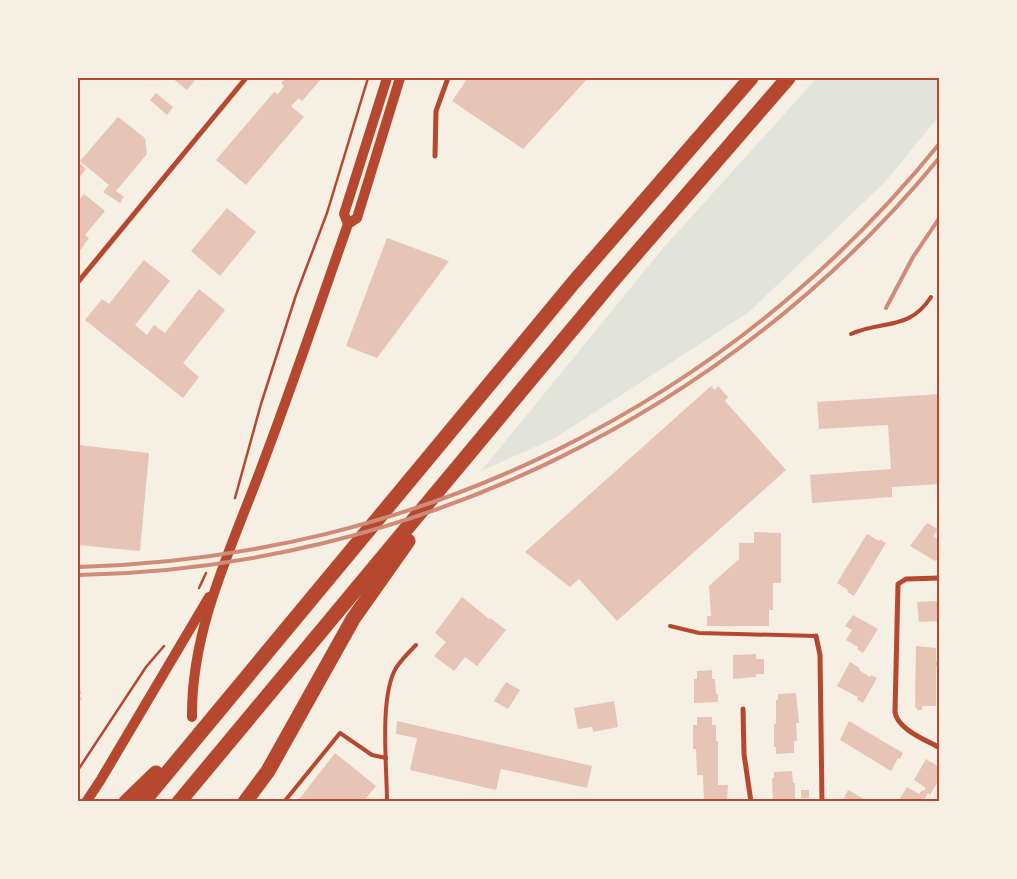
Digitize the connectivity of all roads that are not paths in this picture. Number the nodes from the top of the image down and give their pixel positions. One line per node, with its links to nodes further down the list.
1 (246, 78): 9 (street)
2 (387, 78): 8 (main road)
3 (400, 78): 8 (main road)
4 (448, 78): 7 (street)
5 (751, 78): 20 (highway)
6 (788, 78): 12 (highway)
7 (435, 156)
8 (348, 224): 14 (main road)
9 (78, 282)
10 (931, 297): 11 (lane)
11 (851, 334)
12 (415, 524): 26 (highway); 27 (highway)
13 (940, 578): 21 (street)
14 (216, 585): 19 (main road); 23 (main road)
15 (670, 626): 16 (lane)
16 (816, 636): 31 (street)
17 (416, 645): 22 (lane)
18 (743, 709): 30 (street)
19 (192, 716)
20 (211, 720): 24 (highway); 25 (highway)
21 (940, 748)
22 (386, 758): 28 (lane); 29 (lane)
23 (86, 802)
24 (126, 802)
25 (143, 802)
26 (179, 802)
27 (245, 802)
28 (284, 802)
29 (387, 802)
30 (751, 802)
31 (822, 802)

